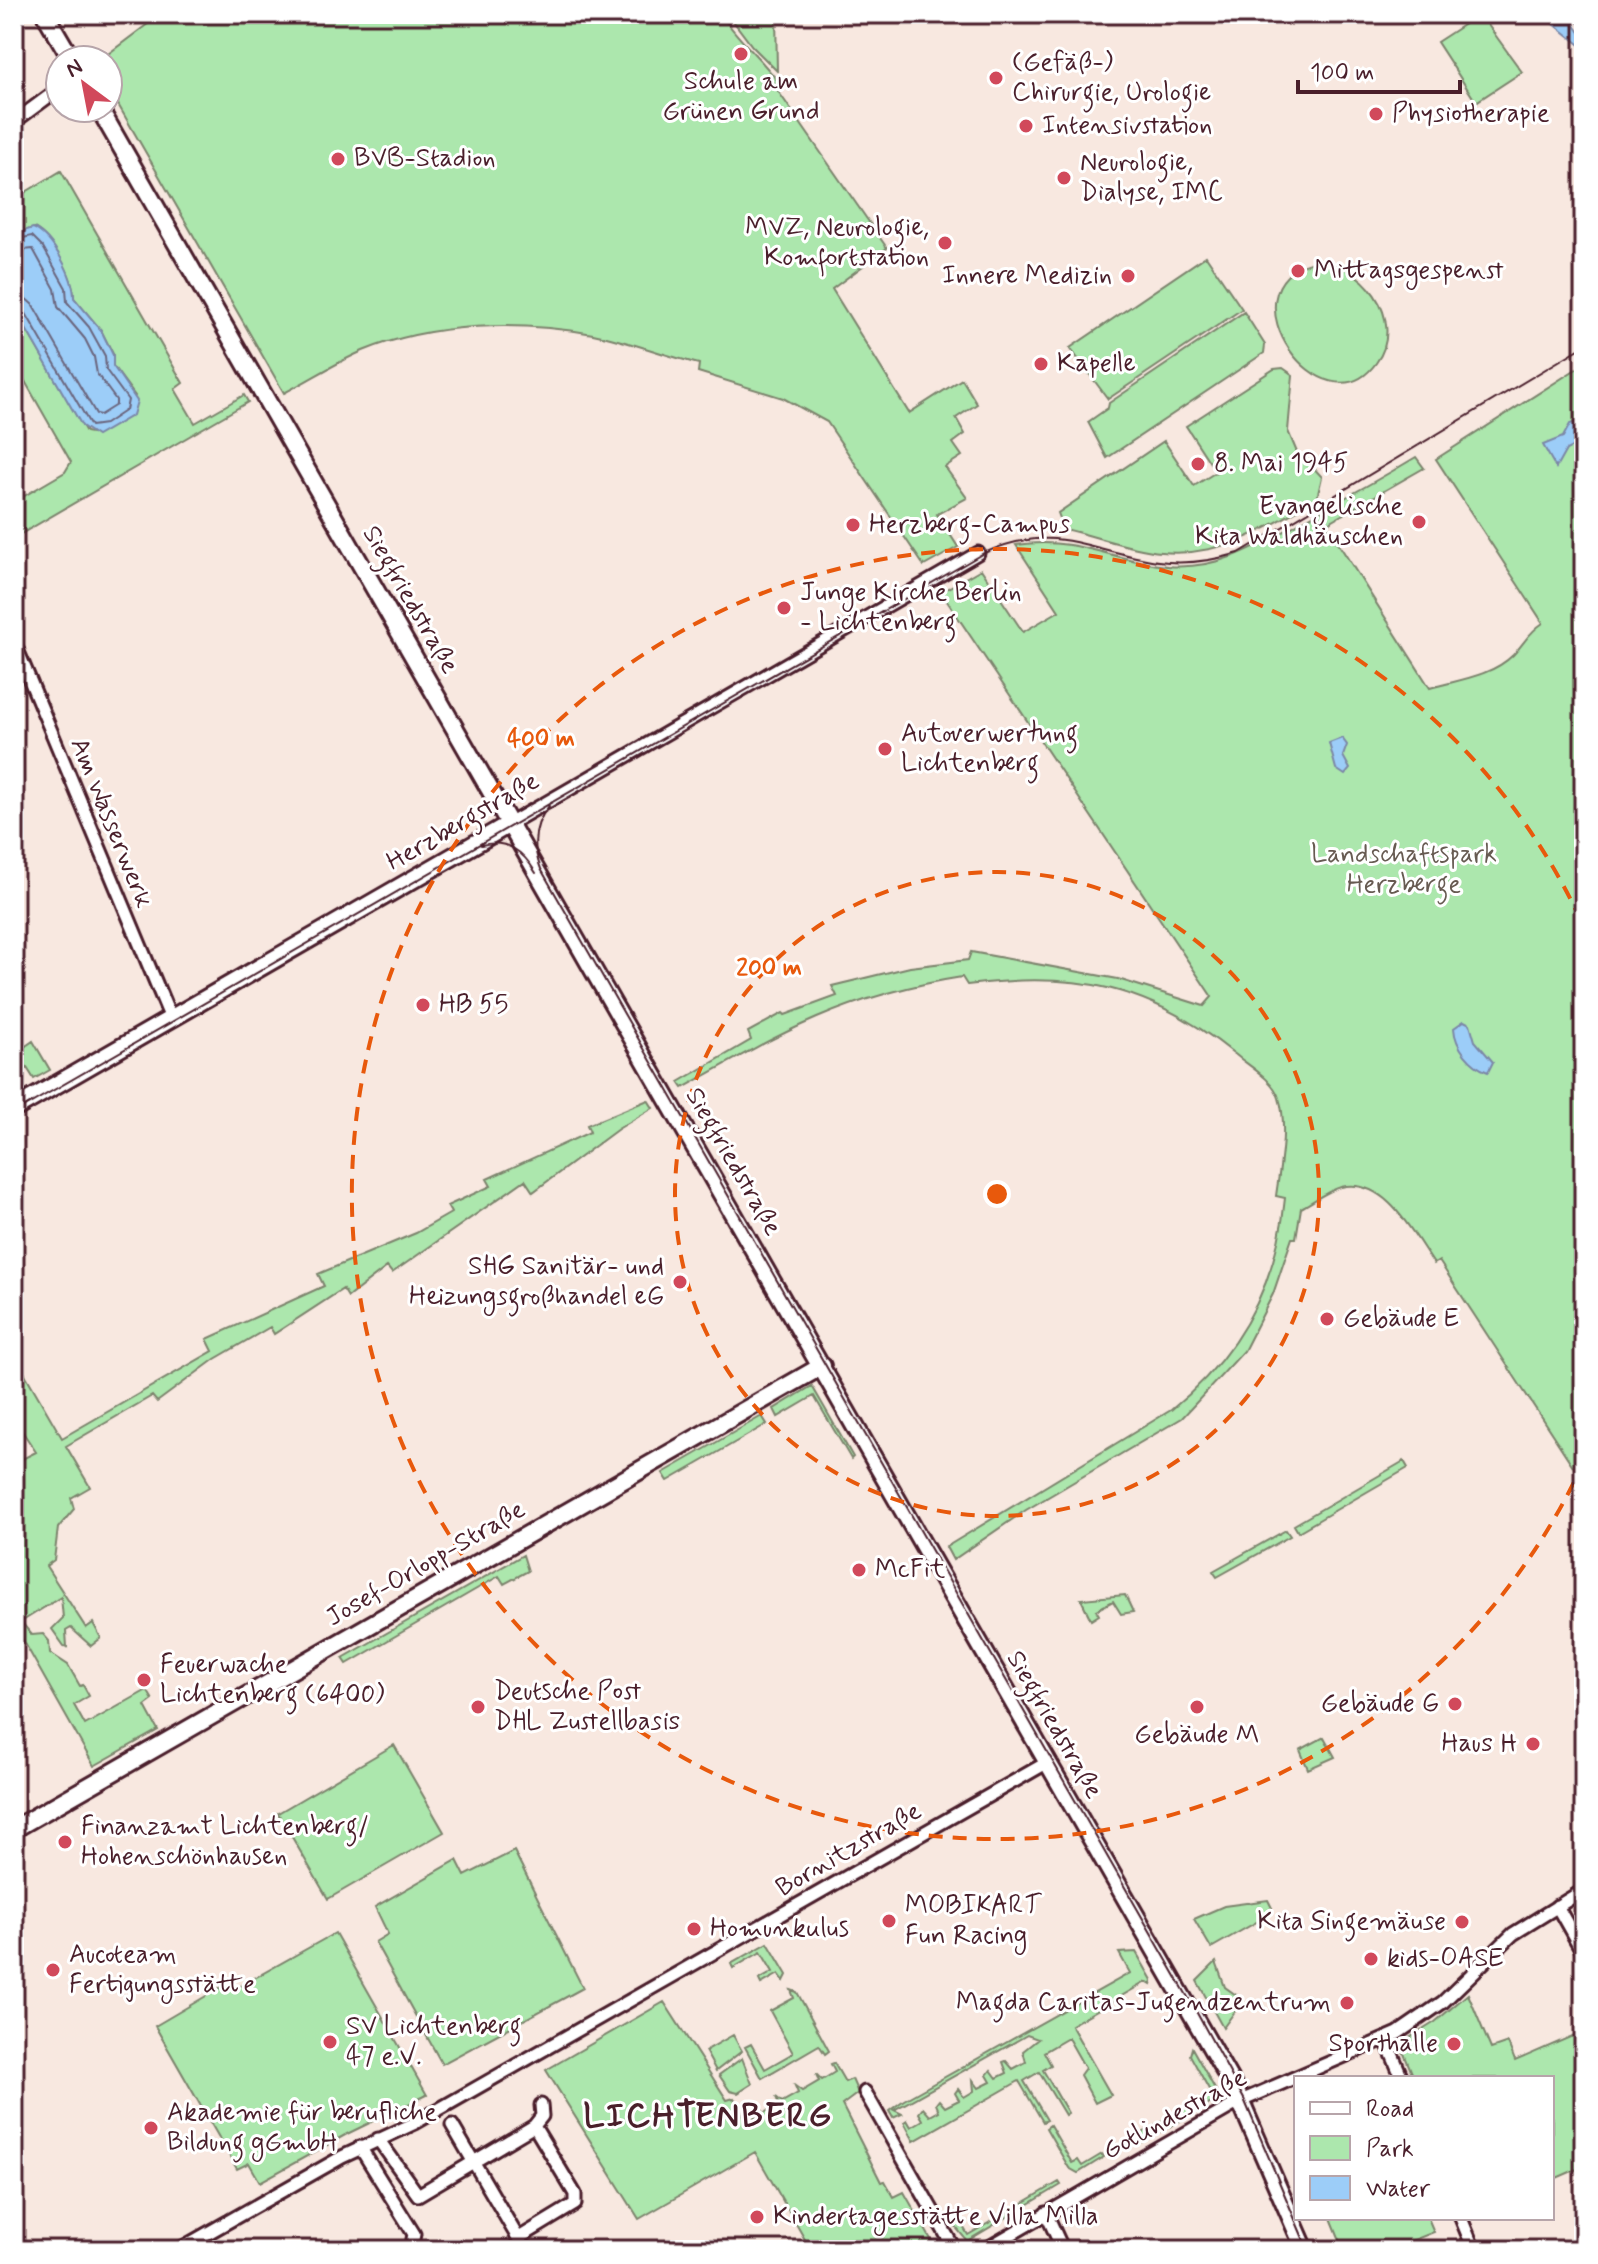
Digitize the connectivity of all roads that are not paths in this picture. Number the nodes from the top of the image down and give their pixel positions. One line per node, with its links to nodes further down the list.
1 (45, 14): 2 (street)
2 (63, 44)
3 (44, 100): 4 (street)
4 (14, 122)
5 (108, 124): 8 (street, Siegfriedstraße)
6 (978, 553): 8 (street, Herzbergstraße)
7 (14, 642): 9 (street, Am Wasserwerk)
8 (511, 823): 9 (street, Herzbergstraße); 11 (street, Siegfriedstraße)
9 (171, 1019): 10 (street, Herzbergstraße)
10 (14, 1109)
11 (822, 1366): 12 (street, Siegfriedstraße); 13 (street, Josef-Orlopp-Straße)
12 (1048, 1762): 22 (street, Siegfriedstraße); 26 (street, Bornitzstraße)
13 (14, 1829)
14 (1584, 1890): 15 (street, Gotlindestraße)
15 (1557, 1906): 16 (street); 17 (street, Gotlindestraße)
16 (1584, 1954)
17 (1386, 2040): 18 (street, Gotlindestraße); 19 (street)
18 (1300, 2076)
19 (1401, 2076)
20 (1294, 2079): 22 (street, Gotlindestraße)
21 (865, 2092): 37 (street)
22 (1241, 2101): 29 (street, Gotlindestraße); 40 (street, Siegfriedstraße)
23 (541, 2105): 25 (street)
24 (452, 2125): 28 (street)
25 (534, 2126): 28 (street); 31 (street)
26 (378, 2139): 27 (street, Bornitzstraße); 28 (street)
27 (360, 2147): 32 (street, Bornitzstraße); 33 (street)
28 (474, 2162): 31 (street)
29 (1046, 2213): 38 (street, Gotlindestraße); 39 (street)
30 (1462, 2220): 41 (street)
31 (519, 2238): 34 (street)
32 (178, 2250)
33 (411, 2250)
34 (525, 2250)
35 (680, 2250): 36 (street)
36 (691, 2250)
37 (955, 2250)
38 (984, 2250)
39 (1063, 2250)
40 (1305, 2250)
41 (1474, 2250)

